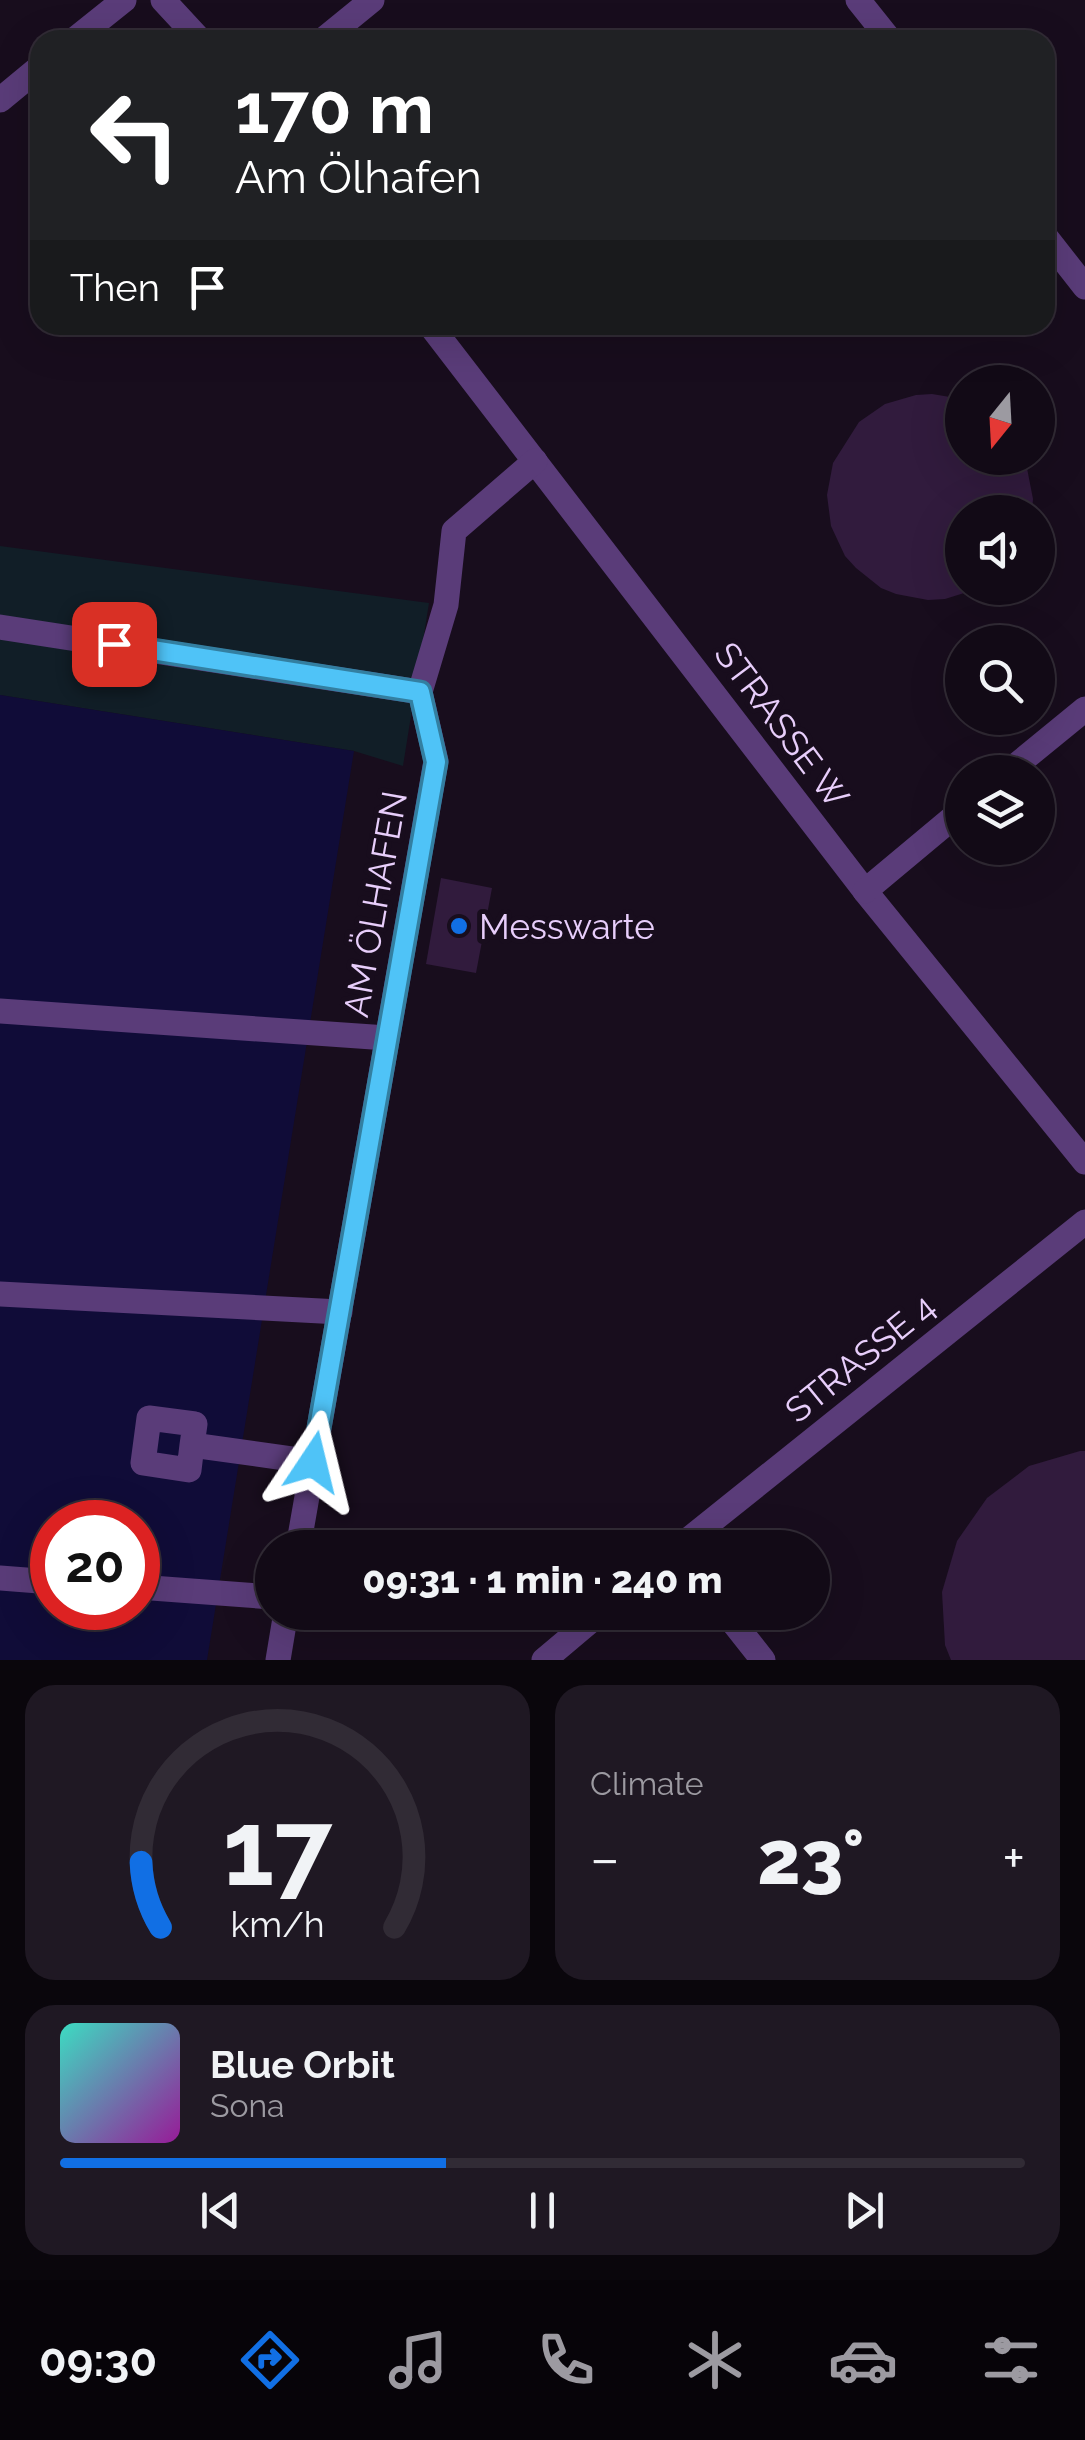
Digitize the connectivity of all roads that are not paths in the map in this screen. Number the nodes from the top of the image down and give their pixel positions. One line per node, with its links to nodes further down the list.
1 (124, 0): 5 (lane)
2 (162, 0): 6 (lane)
3 (372, 0): 7 (lane)
4 (858, 0): 8 (lane)
5 (86, 30)
6 (190, 30)
7 (336, 30)
8 (882, 30)
9 (30, 76): 10 (lane)
10 (0, 100)
11 (1055, 249): 12 (lane)
12 (1085, 287)
13 (438, 335): 14 (lane, STRASSE W)
14 (535, 461): 16 (lane); 20 (lane, STRASSE W)
15 (0, 627): 16 (lane)
16 (420, 692): 22 (lane, AM ÖLHAFEN)
17 (1085, 709): 18 (lane)
18 (1029, 755)
19 (945, 824): 20 (lane)
20 (865, 890): 23 (lane, STRASSE W)
21 (0, 1011): 22 (lane)
22 (388, 1038): 26 (lane, AM ÖLHAFEN)
23 (1085, 1162)
24 (1085, 1222): 30 (lane, STRASSE 4)
25 (0, 1294): 26 (lane)
26 (340, 1312): 28 (lane, AM ÖLHAFEN)
27 (192, 1445): 28 (lane)
28 (313, 1462): 29 (lane, AM ÖLHAFEN)
29 (301, 1530)
30 (700, 1530)
31 (0, 1578): 32 (lane)
32 (30, 1580)
33 (160, 1589): 34 (lane)
34 (255, 1596)
35 (283, 1630): 38 (lane)
36 (580, 1630): 39 (lane)
37 (739, 1630): 40 (lane)
38 (278, 1660)
39 (544, 1660)
40 (763, 1660)

